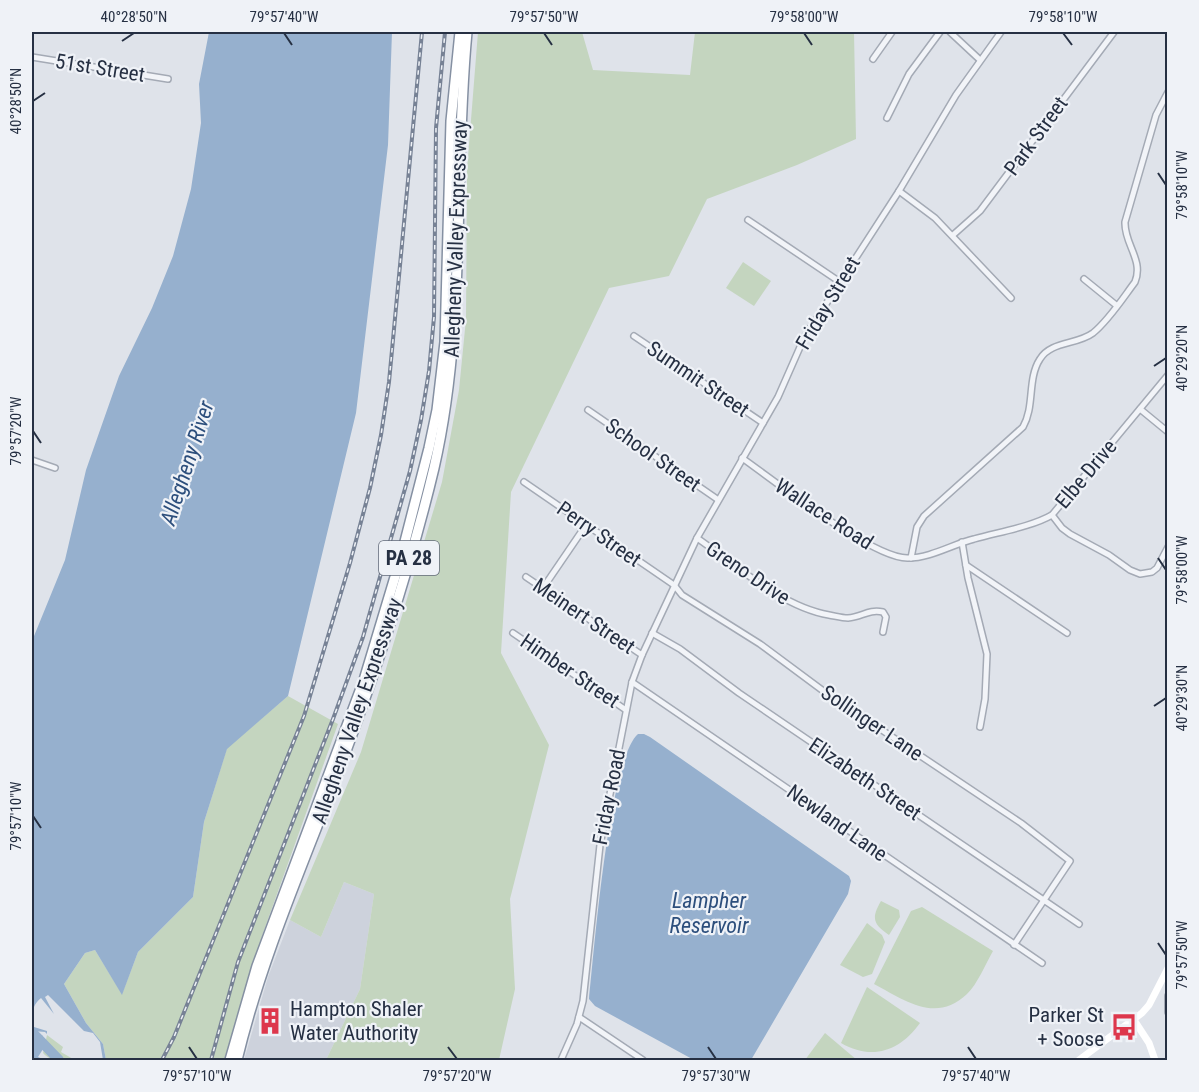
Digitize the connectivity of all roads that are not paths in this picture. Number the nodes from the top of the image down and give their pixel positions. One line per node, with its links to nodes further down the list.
1 (460, 32): 59 (highway, Allegheny Valley Expressway / PA 28)
2 (467, 32): 60 (highway, Allegheny Valley Expressway / PA 28)
3 (892, 32): 9 (street)
4 (940, 32): 13 (street)
5 (950, 32): 10 (street)
6 (1001, 32): 10 (street, Friday Street)
7 (1114, 32): 16 (street, Park Street)
8 (32, 57): 11 (street, 51st Street)
9 (873, 59)
10 (979, 59): 14 (street, Friday Street)
11 (168, 80)
12 (1167, 92): 20 (street)
13 (887, 118)
14 (898, 191): 16 (street); 18 (street, Friday Street)
15 (748, 220): 18 (street)
16 (953, 235): 19 (street)
17 (1084, 279): 20 (street)
18 (840, 282): 25 (street, Friday Street)
19 (1011, 298)
20 (1116, 305): 37 (street)
21 (634, 336): 25 (street, Summit Street)
22 (1167, 375): 23 (street, Elbe Drive)
23 (1140, 409): 26 (street); 32 (street, Elbe Drive)
24 (588, 410): 31 (street, School Street)
25 (763, 423): 27 (street, Friday Street)
26 (1167, 432)
27 (742, 458): 31 (street, Friday Street); 37 (street, Wallace Road)
28 (32, 460): 29 (street)
29 (55, 468)
30 (524, 483): 33 (street, Perry Street)
31 (717, 499): 34 (street, Friday Street)
32 (1052, 514): 35 (street, Elbe Drive); 36 (street)
33 (586, 525): 40 (street, Perry Street); 41 (street)
34 (697, 538): 40 (street, Friday Street); 42 (street, Greno Drive)
35 (962, 542): 37 (street, Elbe Drive); 38 (street)
36 (1167, 547)
37 (911, 558)
38 (966, 565): 45 (street); 49 (street)
39 (526, 577): 41 (street, Meinert Street)
40 (674, 585): 44 (street, Friday Road); 50 (street, Sollinger Lane)
41 (543, 588): 46 (street, Meinert Street)
42 (883, 632)
43 (513, 633): 48 (street, Himber Street)
44 (652, 633): 46 (street, Friday Road); 50 (street, Elizabeth Street)
45 (1067, 633)
46 (642, 655): 47 (street, Friday Road)
47 (632, 682): 48 (street, Friday Road); 52 (street, Newland Lane)
48 (626, 710): 57 (street, Friday Road)
49 (980, 727)
50 (1044, 900): 51 (street, Elizabeth Street); 52 (street)
51 (1079, 924)
52 (1014, 945): 53 (street, Newland Lane)
53 (1042, 963)
54 (1167, 968): 58 (street)
55 (1167, 996): 56 (street)
56 (1167, 1012)
57 (579, 1017): 61 (street, Friday Road); 62 (street)
58 (1134, 1020): 63 (street); 64 (street)
59 (230, 1060)
60 (237, 1060)
61 (561, 1060)
62 (643, 1060)
63 (1079, 1060)
64 (1155, 1060)

